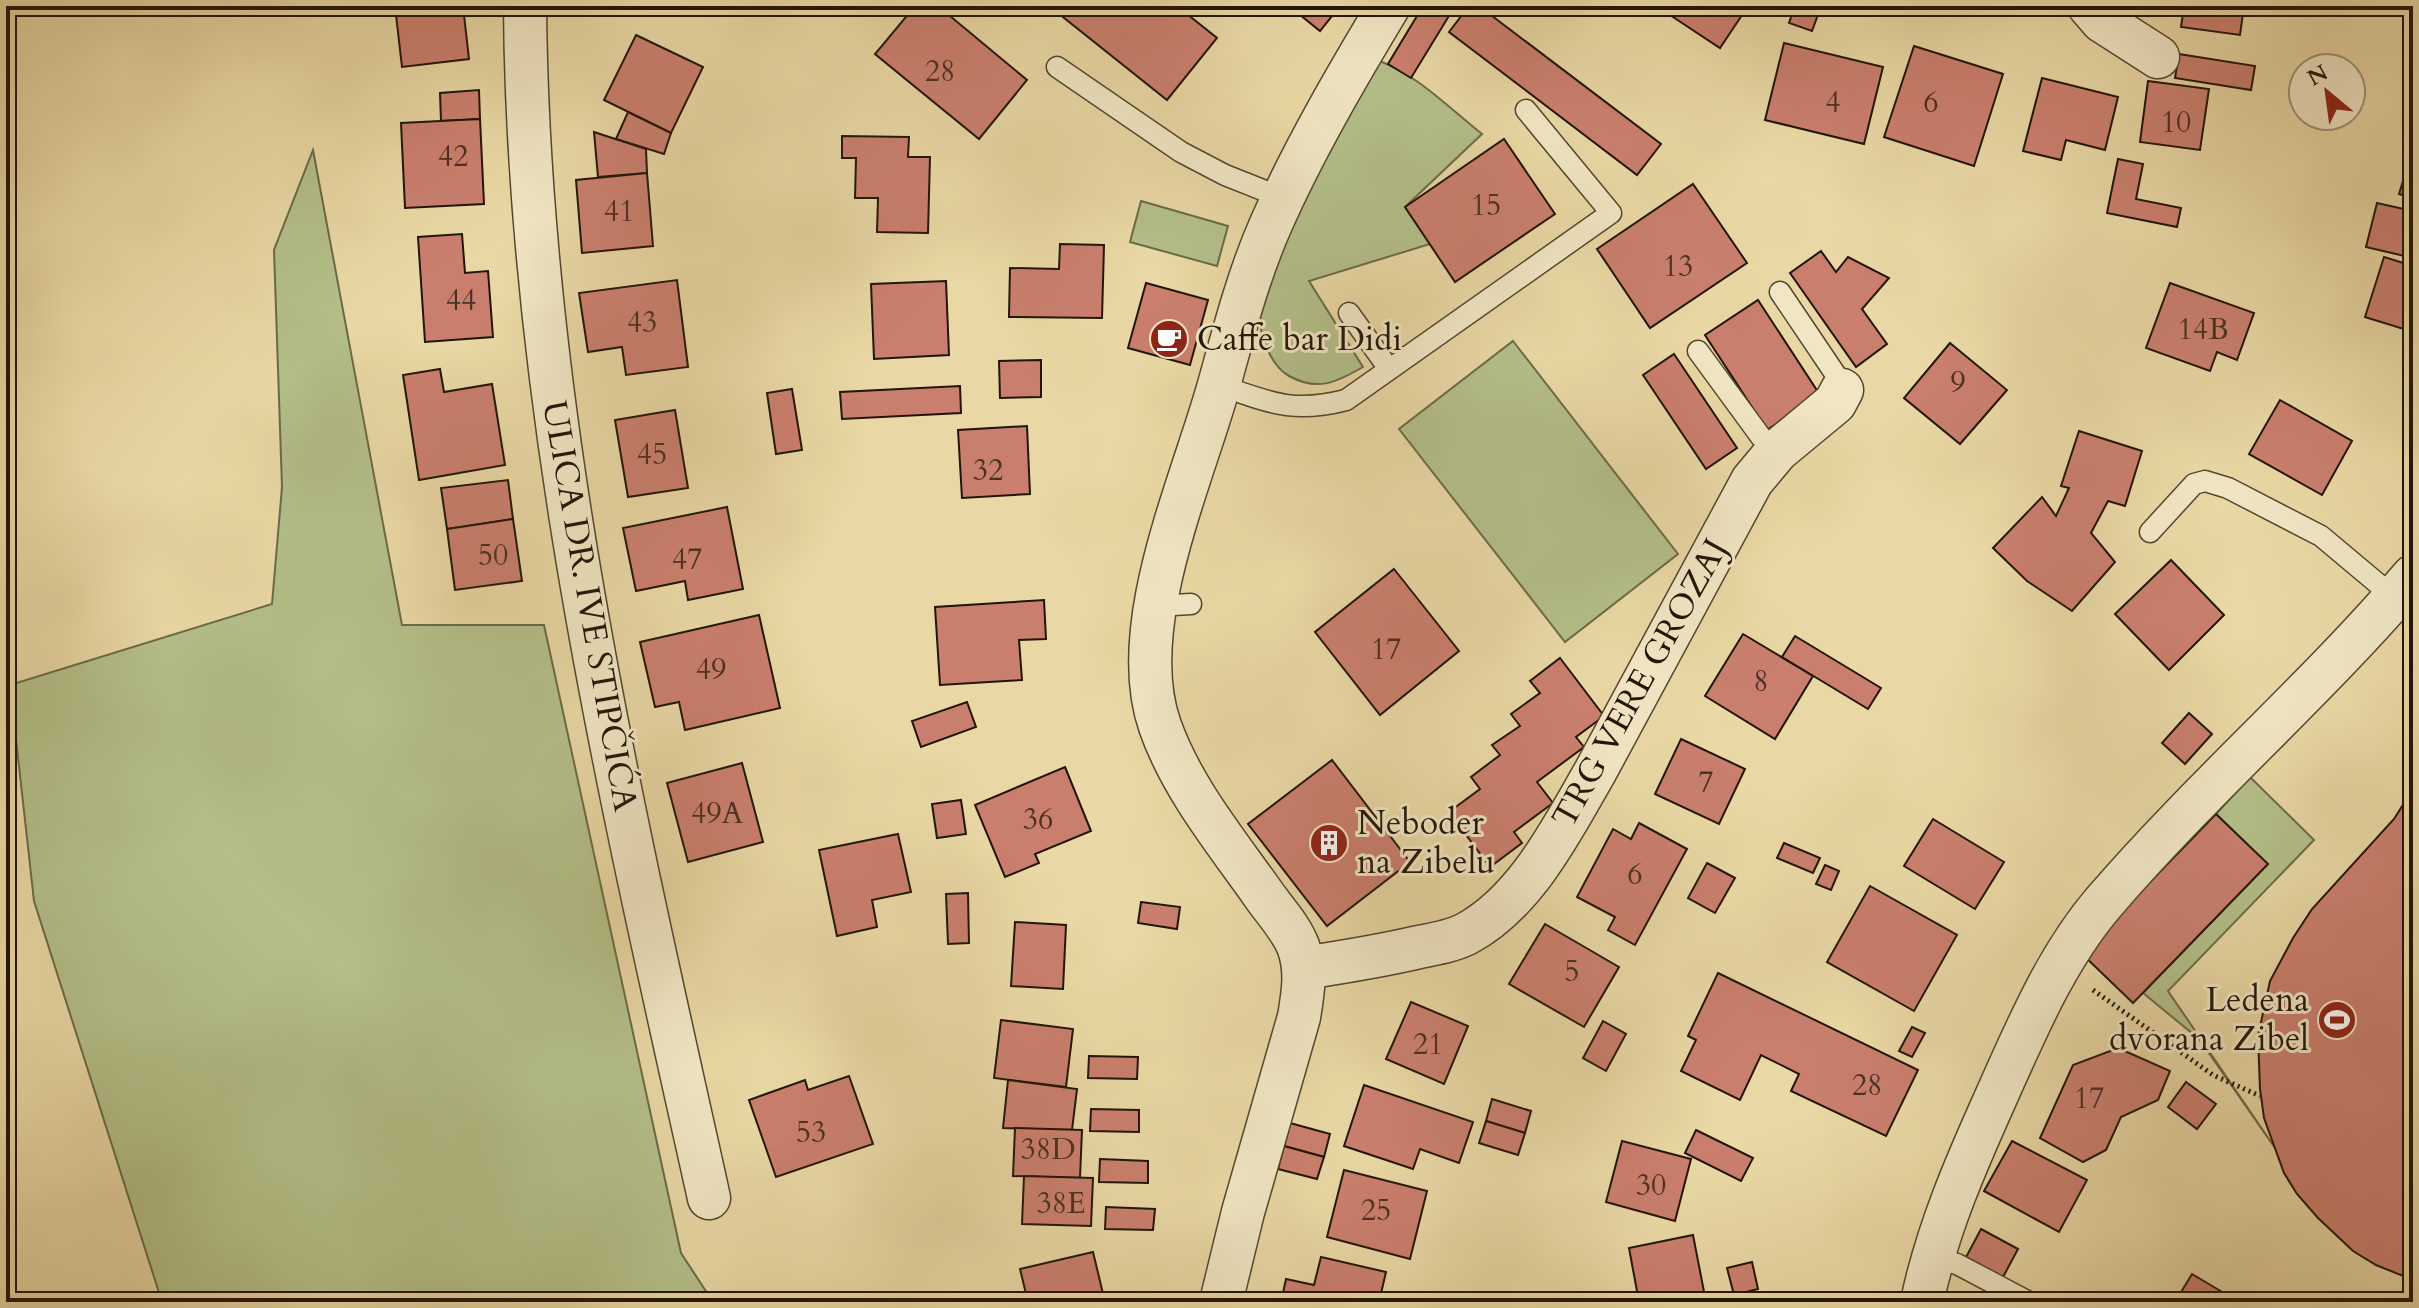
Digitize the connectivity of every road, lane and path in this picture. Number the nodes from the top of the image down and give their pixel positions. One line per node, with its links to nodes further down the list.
1 (525, 6): 20 (street, ULICA DR. IVE STIPČIĆA)
2 (1389, 6): 7 (street)
3 (2089, 6): 4 (street)
4 (2158, 57)
5 (1057, 67): 7 (lane)
6 (1526, 110): 11 (lane)
7 (1283, 198): 12 (street)
8 (1780, 292): 13 (lane, TRG VERE GROZAJ)
9 (1349, 313): 11 (lane)
10 (1698, 351): 14 (lane)
11 (1389, 369): 12 (lane)
12 (1219, 385): 18 (street)
13 (1842, 390): 14 (street, TRG VERE GROZAJ)
14 (1777, 451): 18 (street, TRG VERE GROZAJ)
15 (2150, 532): 16 (lane)
16 (2404, 587): 17 (street)
17 (2060, 966): 19 (path); 21 (street)
18 (1304, 968): 22 (street)
19 (2260, 1096)
20 (709, 1198)
21 (1932, 1257): 23 (street); 24 (lane)
22 (1221, 1302)
23 (1922, 1302)
24 (2029, 1302)

